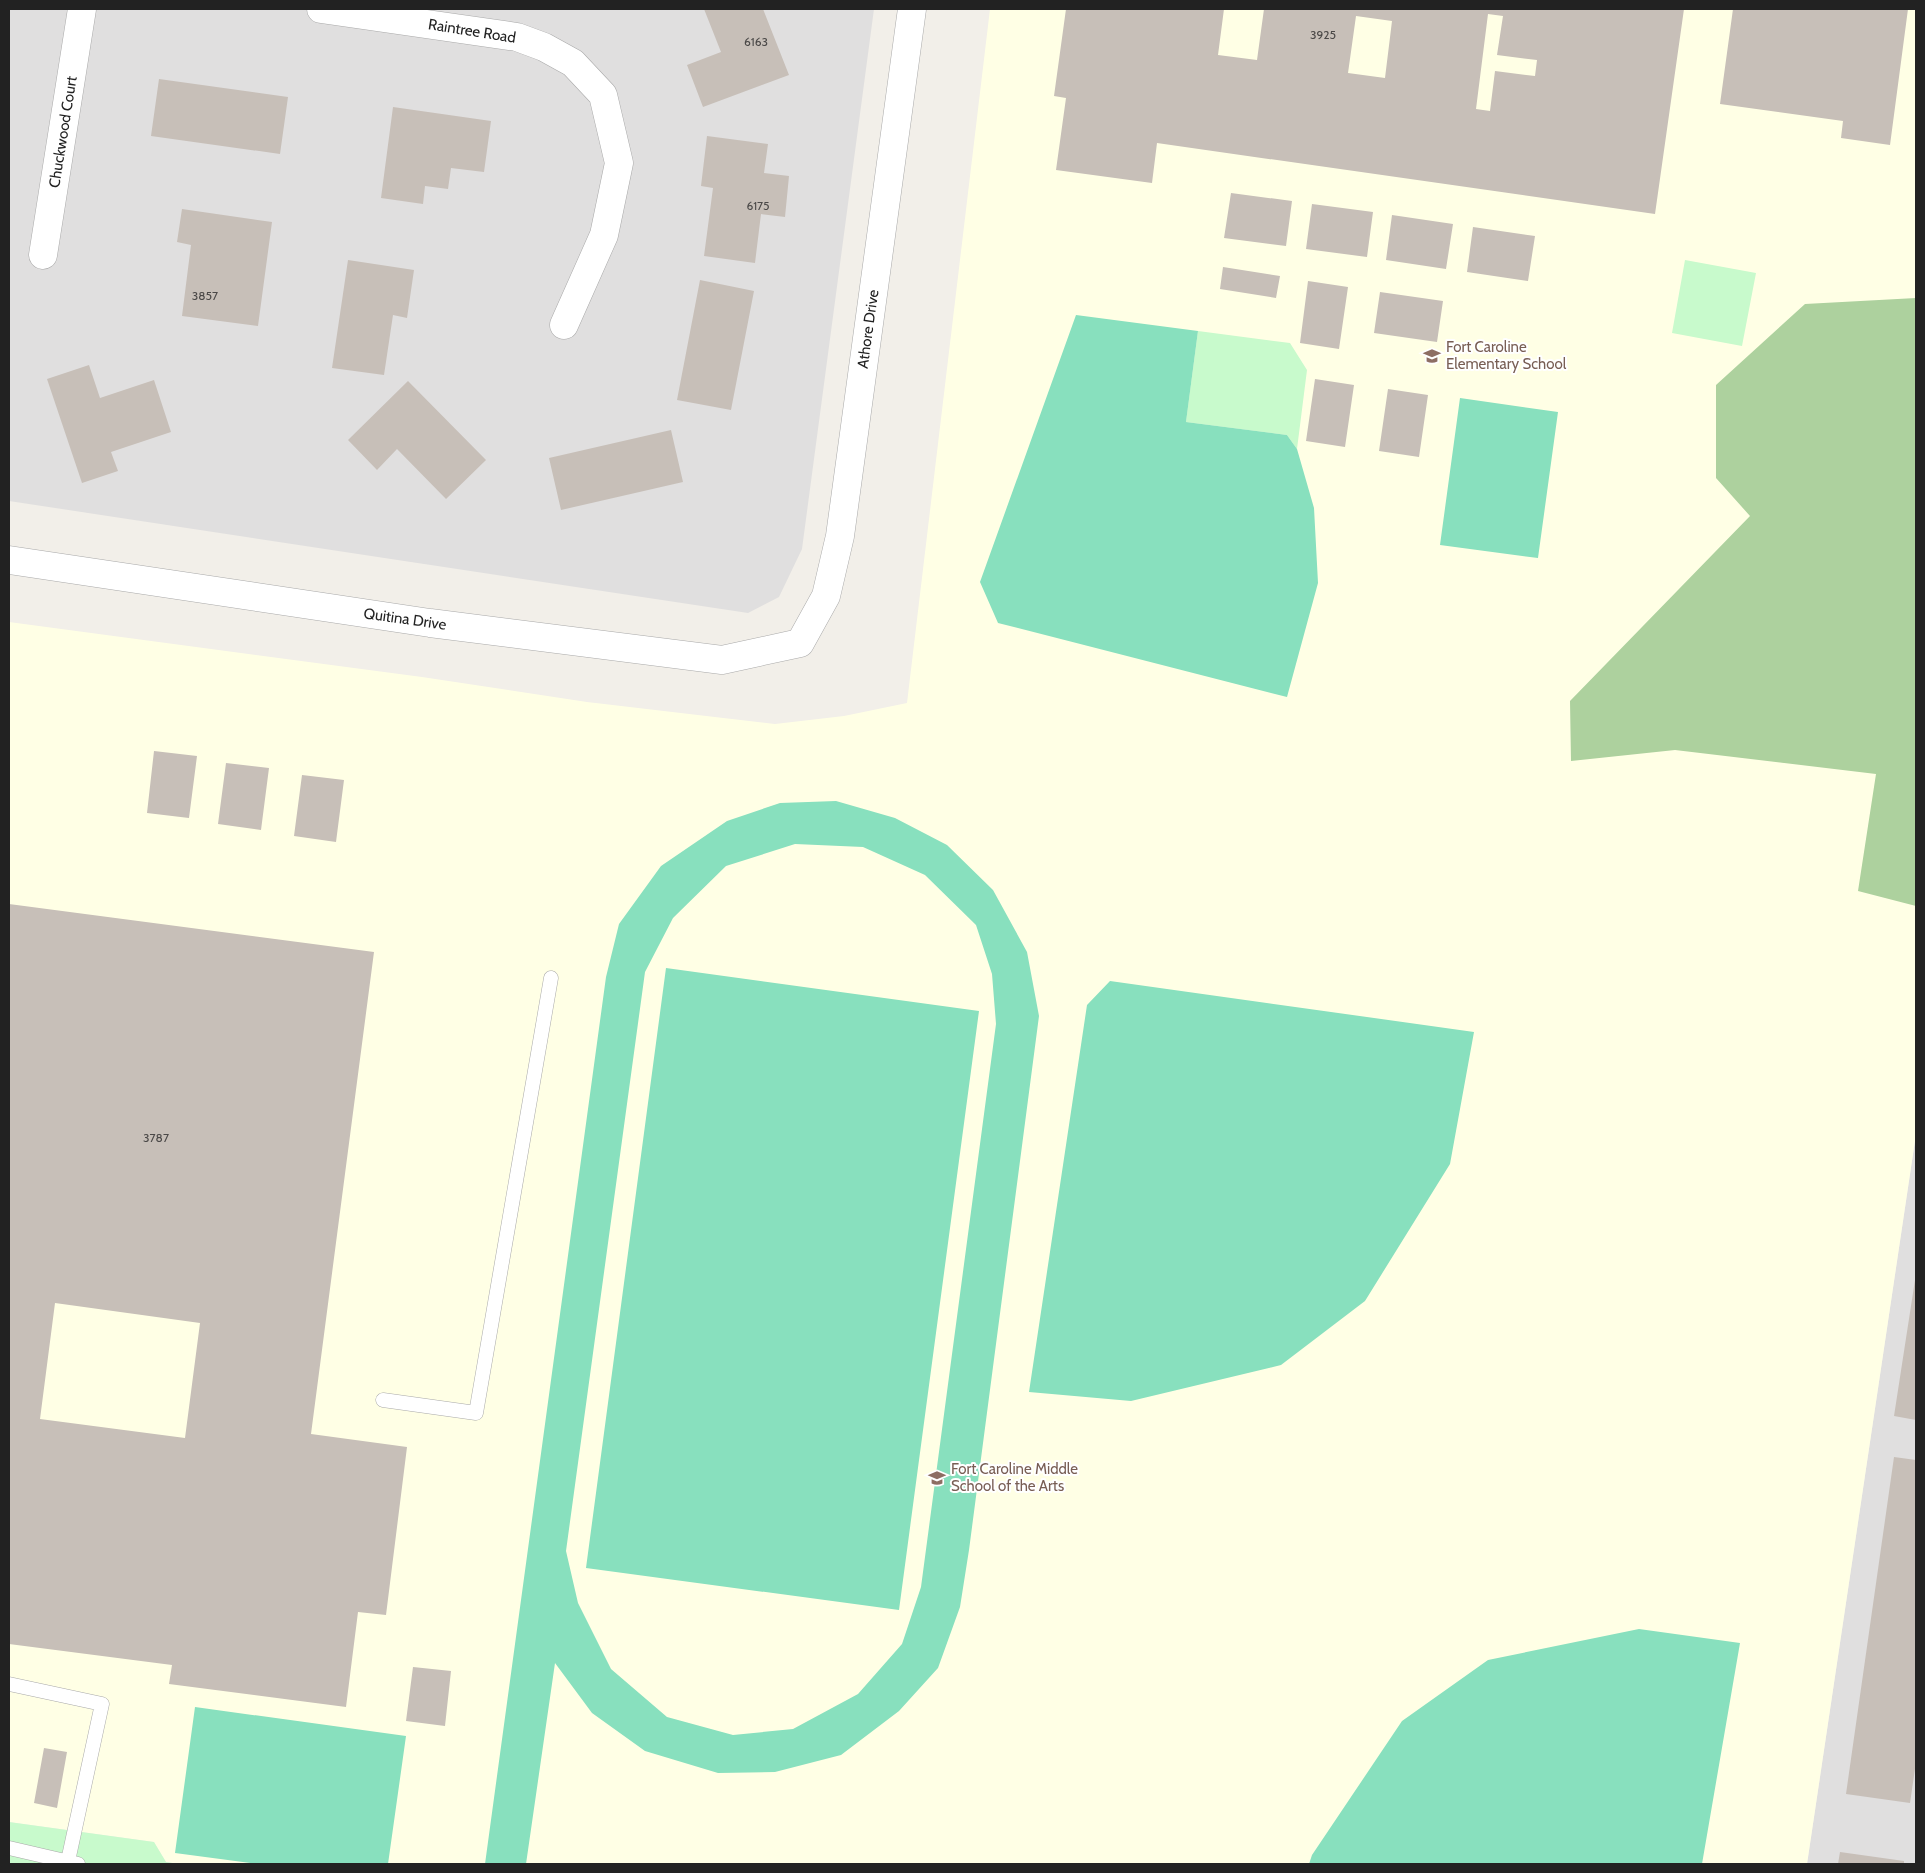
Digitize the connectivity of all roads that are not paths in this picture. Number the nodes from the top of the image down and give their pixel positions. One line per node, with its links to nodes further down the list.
1 (82, 9): 4 (street, Chuckwood Court)
2 (321, 9): 5 (street, Raintree Road)
3 (912, 9): 7 (street, Athore Drive)
4 (43, 255)
5 (564, 325)
6 (9, 560): 7 (street, Quitina Drive)
7 (800, 642)
8 (552, 978): 9 (lane)
9 (383, 1400)
10 (9, 1684): 12 (lane)
11 (9, 1848): 12 (lane)
12 (73, 1863)

